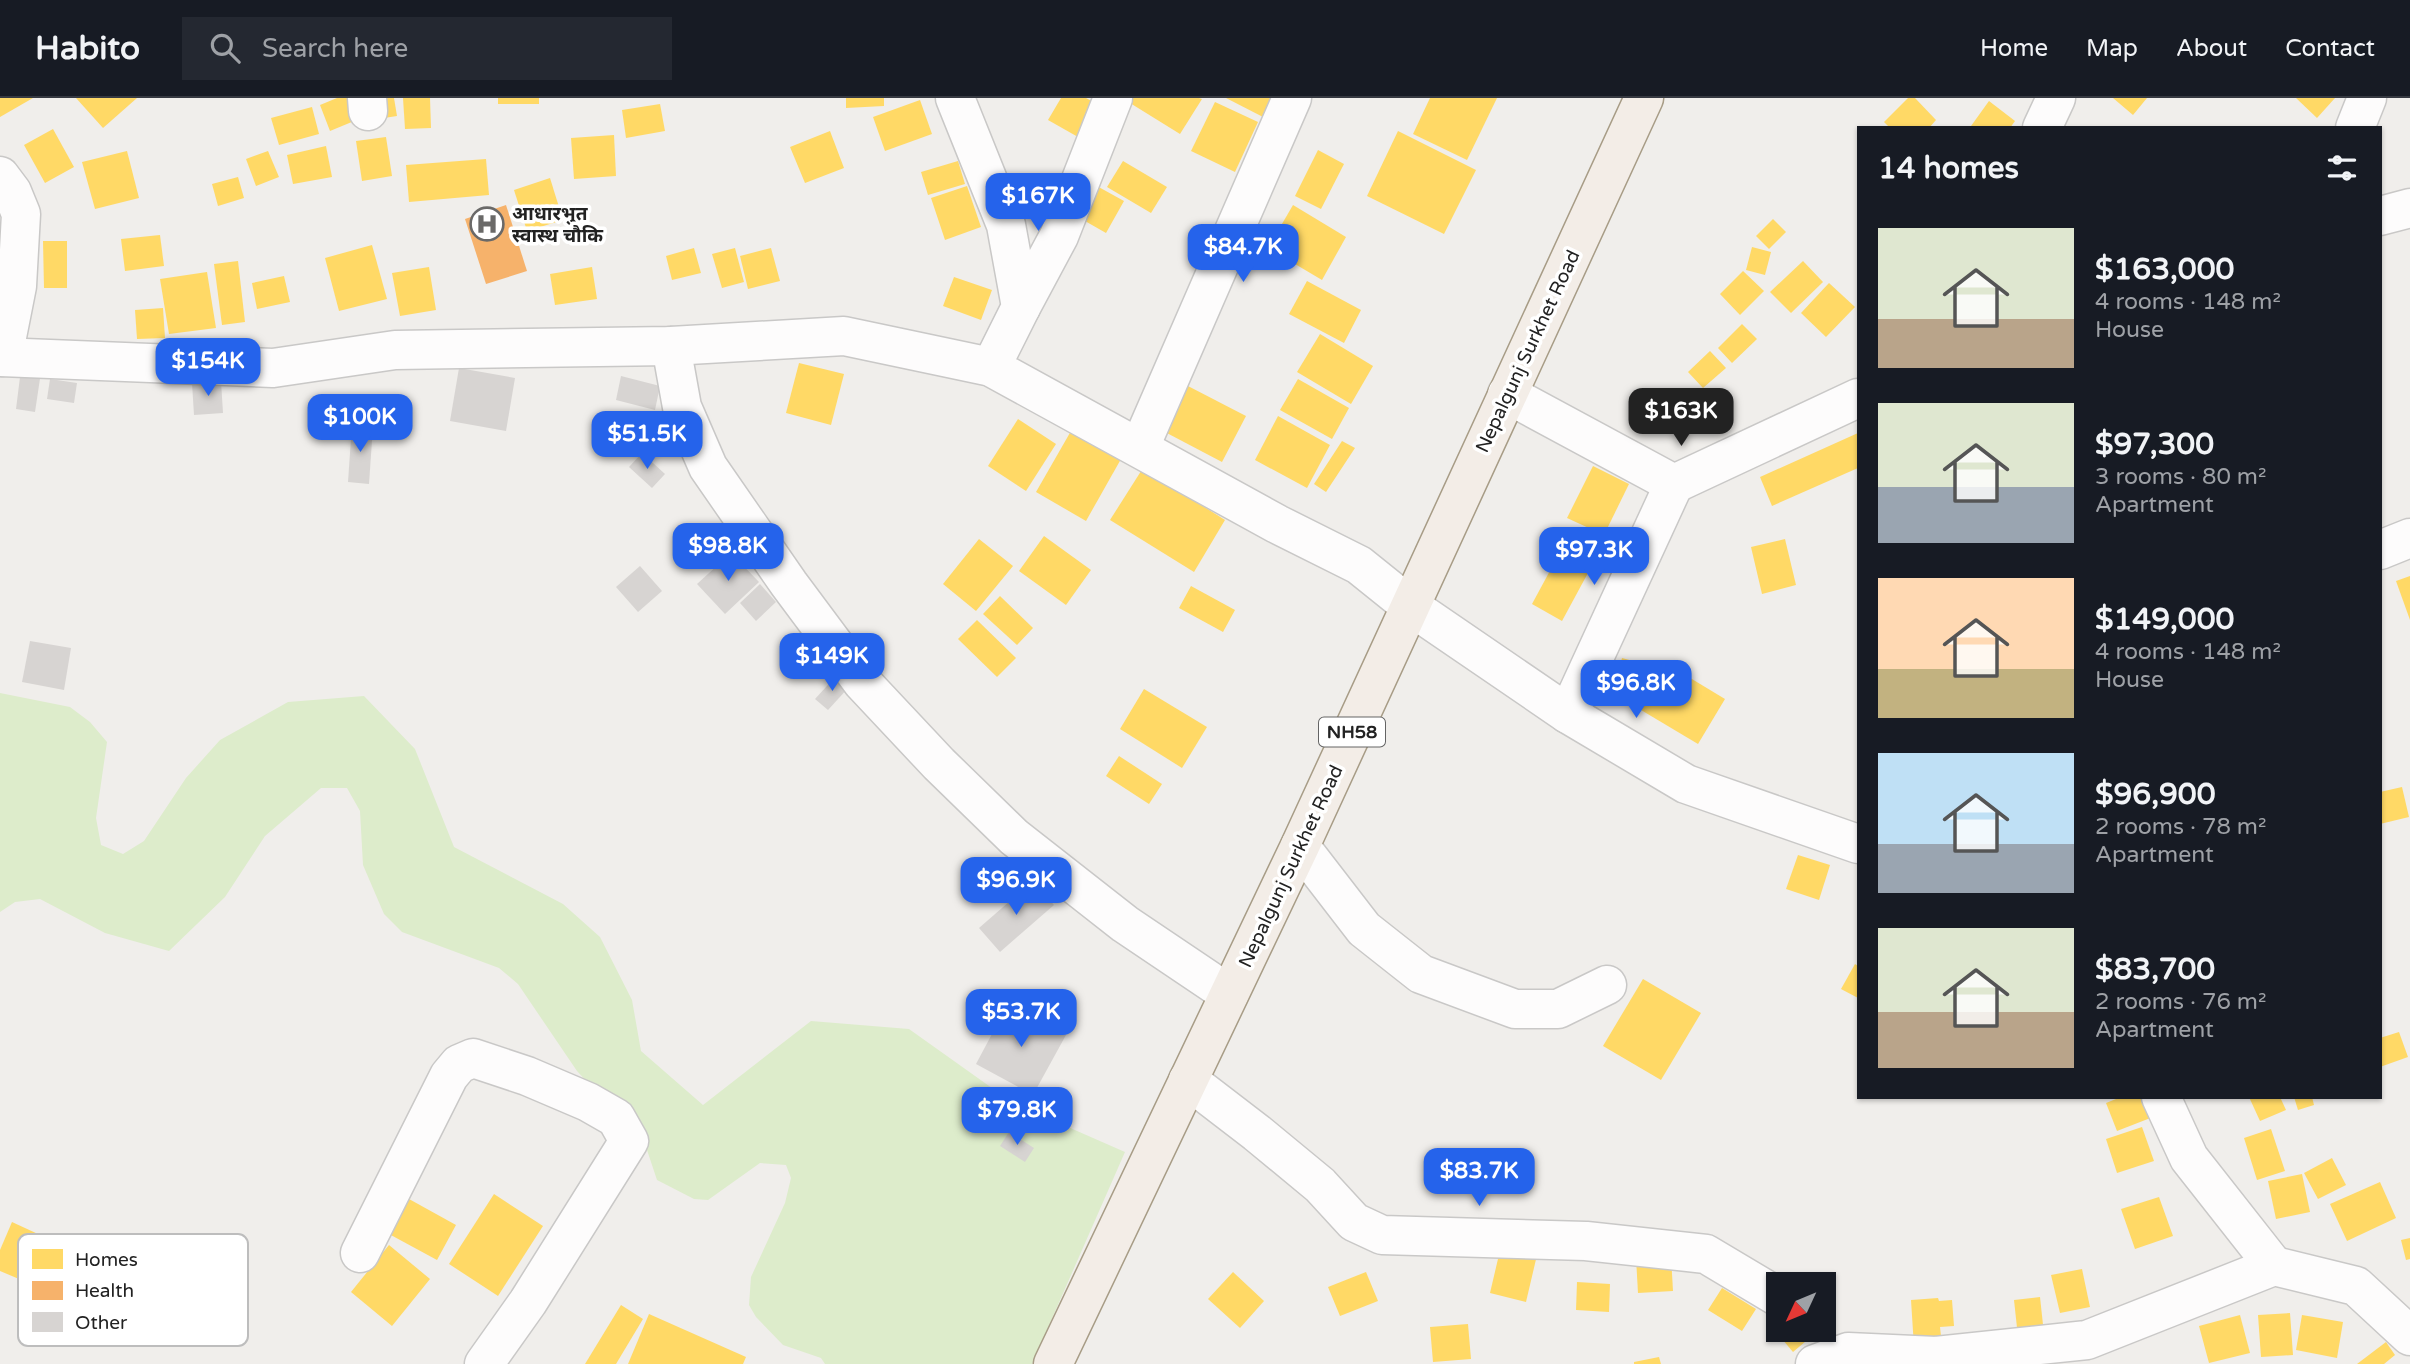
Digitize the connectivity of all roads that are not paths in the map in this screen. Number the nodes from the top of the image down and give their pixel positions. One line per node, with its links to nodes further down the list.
1 (956, 98): 12 (street)
2 (1113, 98): 12 (street)
3 (1292, 98): 18 (street)
4 (1644, 98): 16 (main road, Nepalgunj Surkhet Road / NH58)
5 (2056, 98): 7 (street)
6 (2367, 98): 8 (street)
7 (2043, 126)
8 (2356, 126)
9 (0, 176): 14 (street)
10 (2410, 208): 11 (street)
11 (2382, 215)
12 (1021, 307): 15 (street)
13 (671, 346): 14 (street); 15 (street); 27 (street)
14 (1, 357)
15 (991, 367): 18 (street)
16 (1507, 394): 19 (street); 22 (main road, Nepalgunj Surkhet Road / NH58)
17 (1857, 398): 19 (street)
18 (1140, 447): 22 (street)
19 (1674, 484): 23 (street)
20 (2410, 538): 21 (street)
21 (2382, 549)
22 (1409, 606): 23 (street); 25 (main road, Nepalgunj Surkhet Road / NH58)
23 (1568, 714): 24 (street)
24 (1857, 844)
25 (1300, 846): 26 (street); 27 (main road, Nepalgunj Surkhet Road / NH58)
26 (1607, 985)
27 (1229, 994): 28 (main road, Nepalgunj Surkhet Road / NH58)
28 (1188, 1080): 32 (street); 37 (main road, Nepalgunj Surkhet Road / NH58)
29 (2162, 1099): 31 (street)
30 (360, 1253): 36 (street)
31 (2274, 1266): 33 (street); 35 (street)
32 (1766, 1290)
33 (2410, 1336)
34 (1828, 1348): 35 (street)
35 (2089, 1352)
36 (484, 1364)
37 (1053, 1364)

